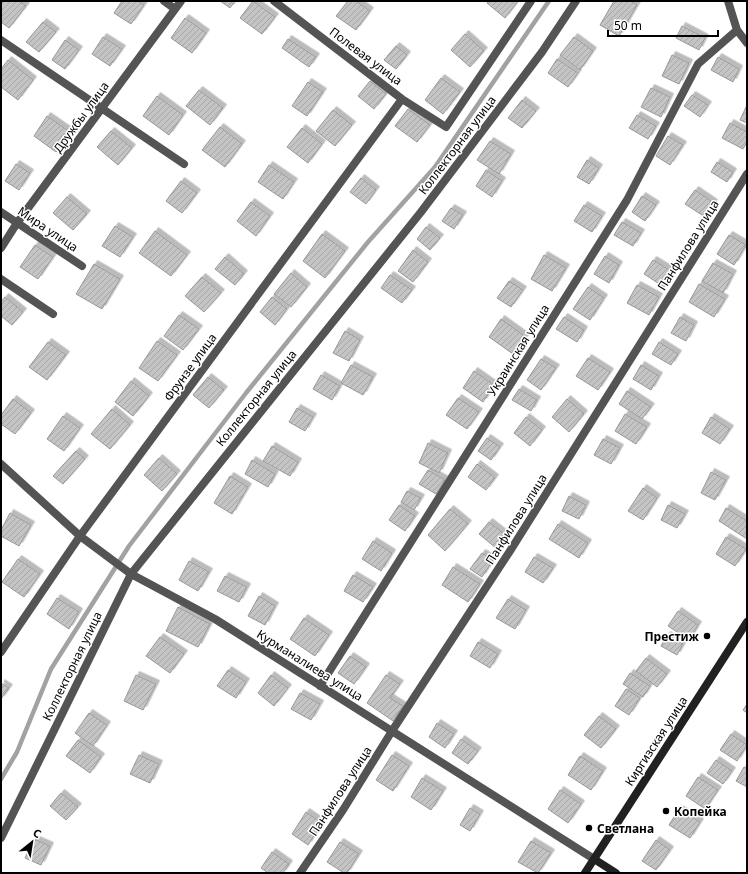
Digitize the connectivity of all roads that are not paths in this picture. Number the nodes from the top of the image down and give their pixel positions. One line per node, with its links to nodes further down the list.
1 (164, 1): 7 (street)
2 (181, 1): 7 (street, Дружбы улица)
3 (274, 1): 11 (street, Полевая улица)
4 (531, 1): 13 (street, Коллекторная улица)
5 (576, 1): 24 (street, Коллекторная улица)
6 (728, 1): 8 (street)
7 (175, 9): 12 (street, Дружбы улица)
8 (737, 30): 10 (street); 27 (street, Украинская улица)
9 (1, 40): 12 (street)
10 (747, 43)
11 (402, 99): 13 (street, Полевая улица); 23 (street, Фрунзе улица)
12 (102, 107): 14 (street); 17 (street, Дружбы улица)
13 (446, 127)
14 (184, 164)
15 (747, 174): 28 (street, Панфилова улица)
16 (1, 212): 17 (street, Мира улица)
17 (17, 223): 18 (street, Дружбы улица); 19 (street, Мира улица)
18 (1, 248)
19 (82, 266)
20 (1, 278): 21 (street)
21 (53, 314)
22 (1, 464): 23 (street, Курманалиева улица)
23 (80, 536): 24 (street, Курманалиева улица); 26 (street, Фрунзе улица)
24 (131, 574): 27 (street, Курманалиева улица); 29 (street, Коллекторная улица)
25 (747, 622): 30 (main road, Киргизская улица)
26 (1, 652)
27 (320, 686): 28 (street, Курманалиева улица)
28 (392, 732): 30 (street, Курманалиева улица); 31 (street, Панфилова улица)
29 (1, 838)
30 (594, 859): 32 (main road, Киргизская улица); 33 (main road, Курманалиева улица)
31 (300, 873)
32 (585, 873)
33 (616, 873)

